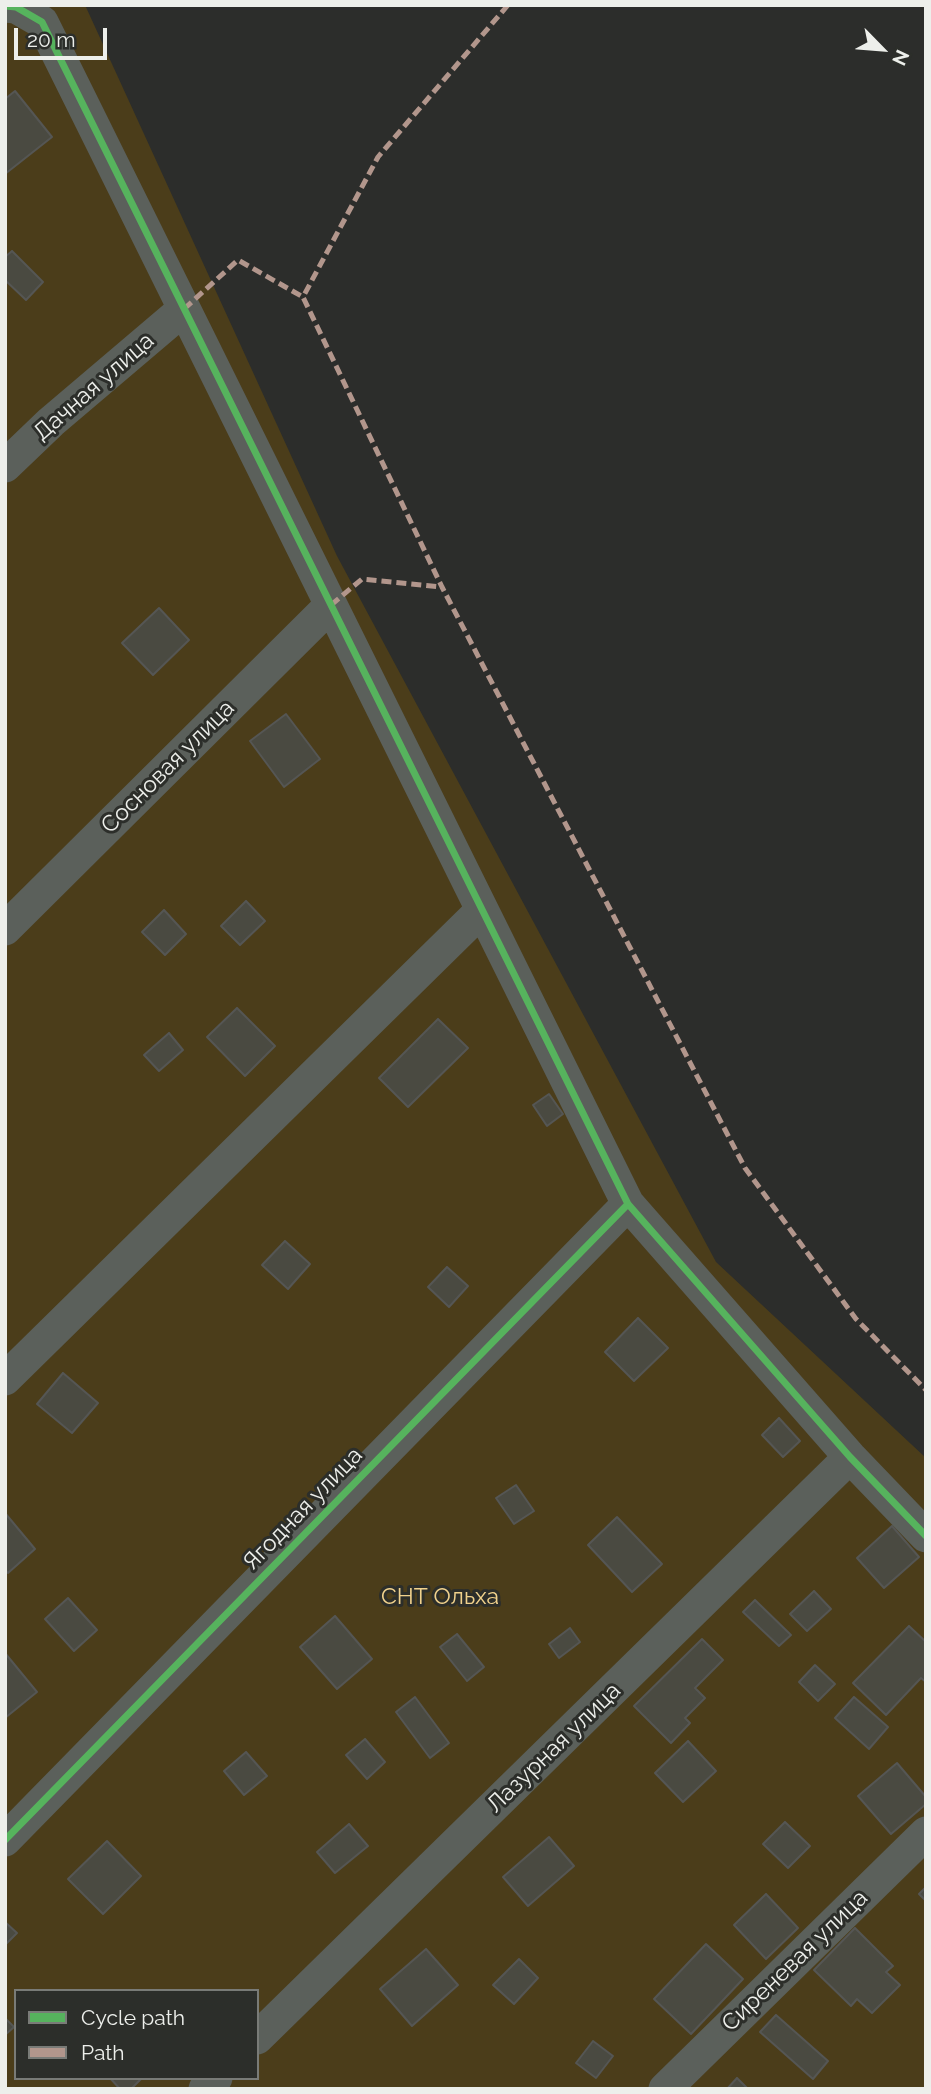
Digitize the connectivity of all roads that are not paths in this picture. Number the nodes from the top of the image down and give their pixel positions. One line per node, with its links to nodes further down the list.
1 (5, 6): 2 (street)
2 (184, 309): 3 (street, Дачная улица); 4 (street)
3 (5, 466)
4 (331, 605): 5 (street); 6 (street, Сосновая улица)
5 (482, 909): 7 (street); 8 (street)
6 (5, 929)
7 (628, 1204): 9 (street); 12 (street, Ягодная улица)
8 (5, 1379)
9 (850, 1457): 10 (street); 13 (street, Лазурная улица)
10 (926, 1536)
11 (926, 1833): 14 (street, Сиреневая улица)
12 (5, 1840)
13 (259, 2036)
14 (665, 2089)

